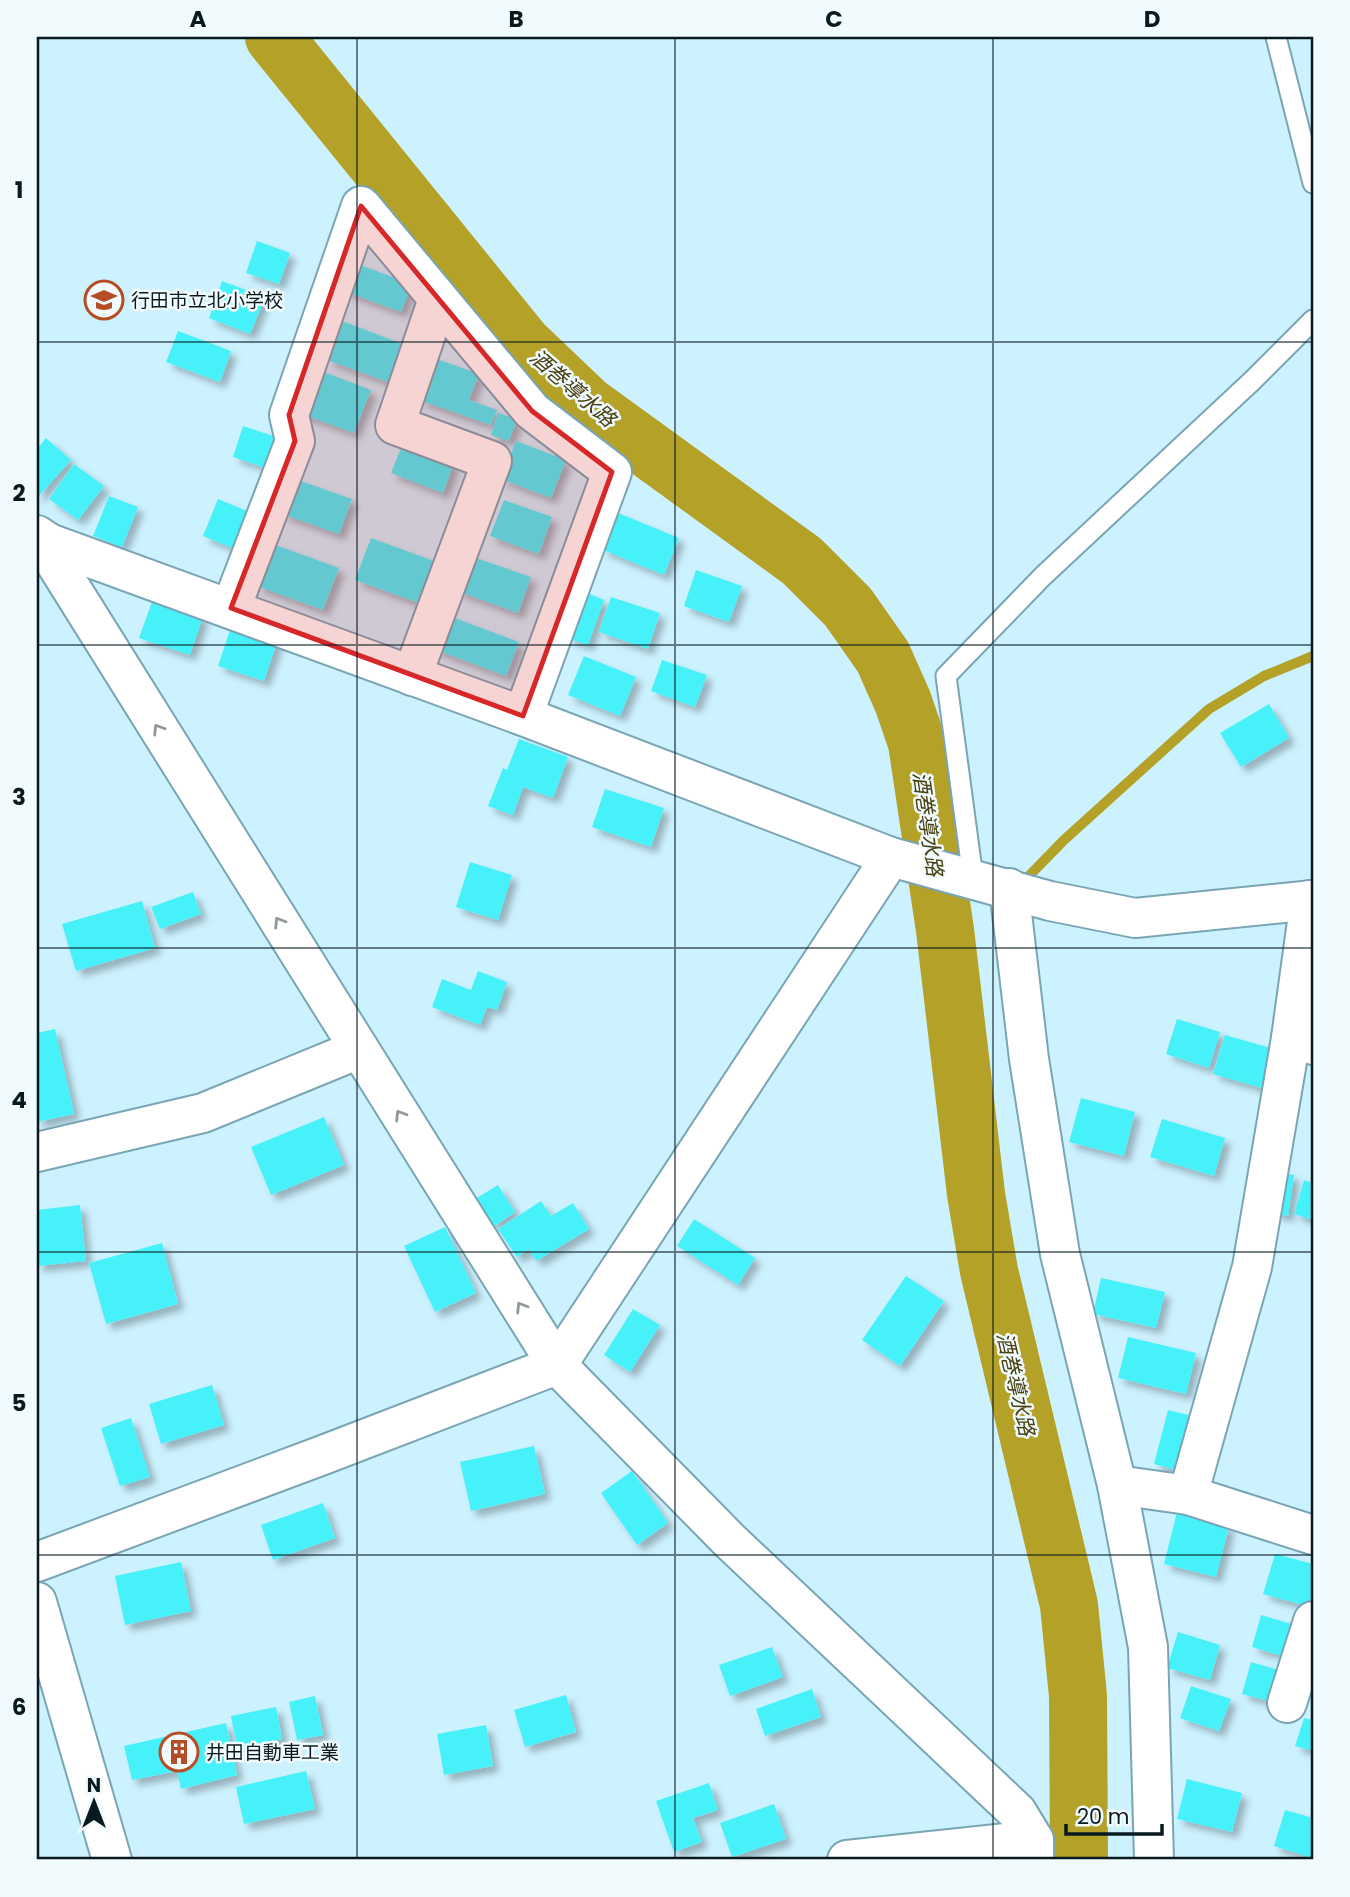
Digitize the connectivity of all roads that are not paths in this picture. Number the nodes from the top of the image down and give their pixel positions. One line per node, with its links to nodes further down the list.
1 (1276, 37): 2 (lane)
2 (1313, 183)
3 (438, 299): 6 (street); 7 (street); 8 (street)
4 (1313, 320): 10 (lane)
5 (43, 539): 6 (street); 14 (street, one-way to 5)
6 (232, 608): 7 (street)
7 (412, 676): 8 (street)
8 (523, 716): 9 (street)
9 (900, 858): 10 (street); 16 (street)
10 (966, 876): 11 (street)
11 (1009, 888): 12 (street); 17 (street)
12 (1312, 900): 13 (street)
13 (1302, 1041): 18 (street)
14 (359, 1049): 15 (street); 16 (street, one-way to 14)
15 (37, 1152)
16 (558, 1365): 20 (street); 24 (street)
17 (1117, 1485): 18 (street); 27 (street)
18 (1188, 1495): 19 (street)
19 (1313, 1535)
20 (37, 1562)
21 (37, 1602): 25 (street)
22 (1313, 1622): 23 (street)
23 (1287, 1703)
24 (1034, 1850): 26 (street)
25 (112, 1860)
26 (847, 1860)
27 (1154, 1860)

